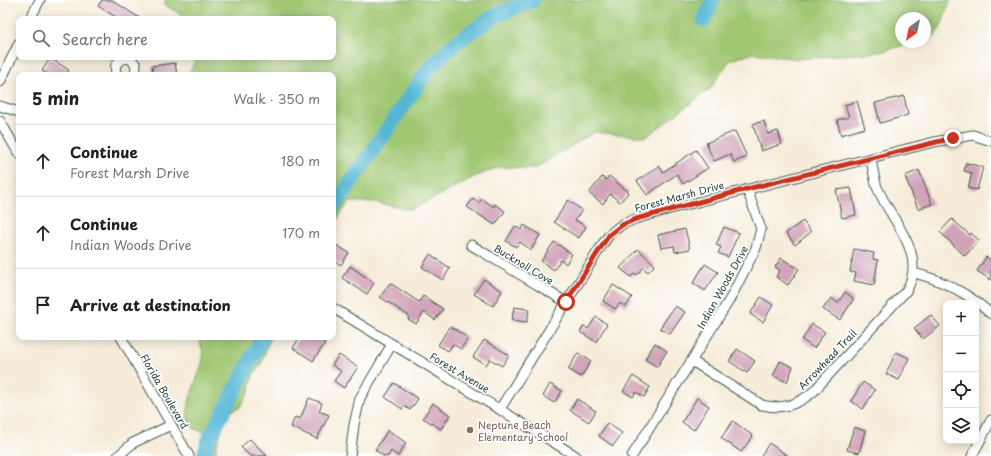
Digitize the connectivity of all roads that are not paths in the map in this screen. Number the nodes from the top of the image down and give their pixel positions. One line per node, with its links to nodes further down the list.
1 (40, 0): 2 (street)
2 (32, 16)
3 (16, 47): 7 (street)
4 (16, 49): 10 (street)
5 (121, 60): 8 (street)
6 (131, 60): 9 (street)
7 (0, 65)
8 (117, 72)
9 (135, 72)
10 (0, 82)
11 (0, 106): 12 (street)
12 (16, 111)
13 (0, 120): 15 (street)
14 (991, 141): 16 (street)
15 (16, 149)
16 (871, 160): 17 (street); 19 (street)
17 (747, 189): 20 (street, Forest Marsh Drive); 25 (street, Indian Woods Drive)
18 (471, 245): 20 (street, Bucknoll Cove)
19 (914, 272): 22 (street); 25 (street, Arrowhead Trail)
20 (566, 302): 26 (street, Forest Marsh Drive)
21 (336, 310): 24 (street, Forest Avenue)
22 (991, 314)
23 (124, 340): 28 (street, Florida Boulevard)
24 (392, 344): 26 (street, Forest Avenue); 31 (street)
25 (692, 361): 33 (street, Indian Woods Drive)
26 (500, 409): 32 (street, Forest Avenue)
27 (991, 420): 34 (street)
28 (171, 425): 29 (street, Florida Boulevard); 30 (street)
29 (188, 453)
30 (118, 456)
31 (350, 456)
32 (576, 456)
33 (632, 456)
34 (972, 456)

